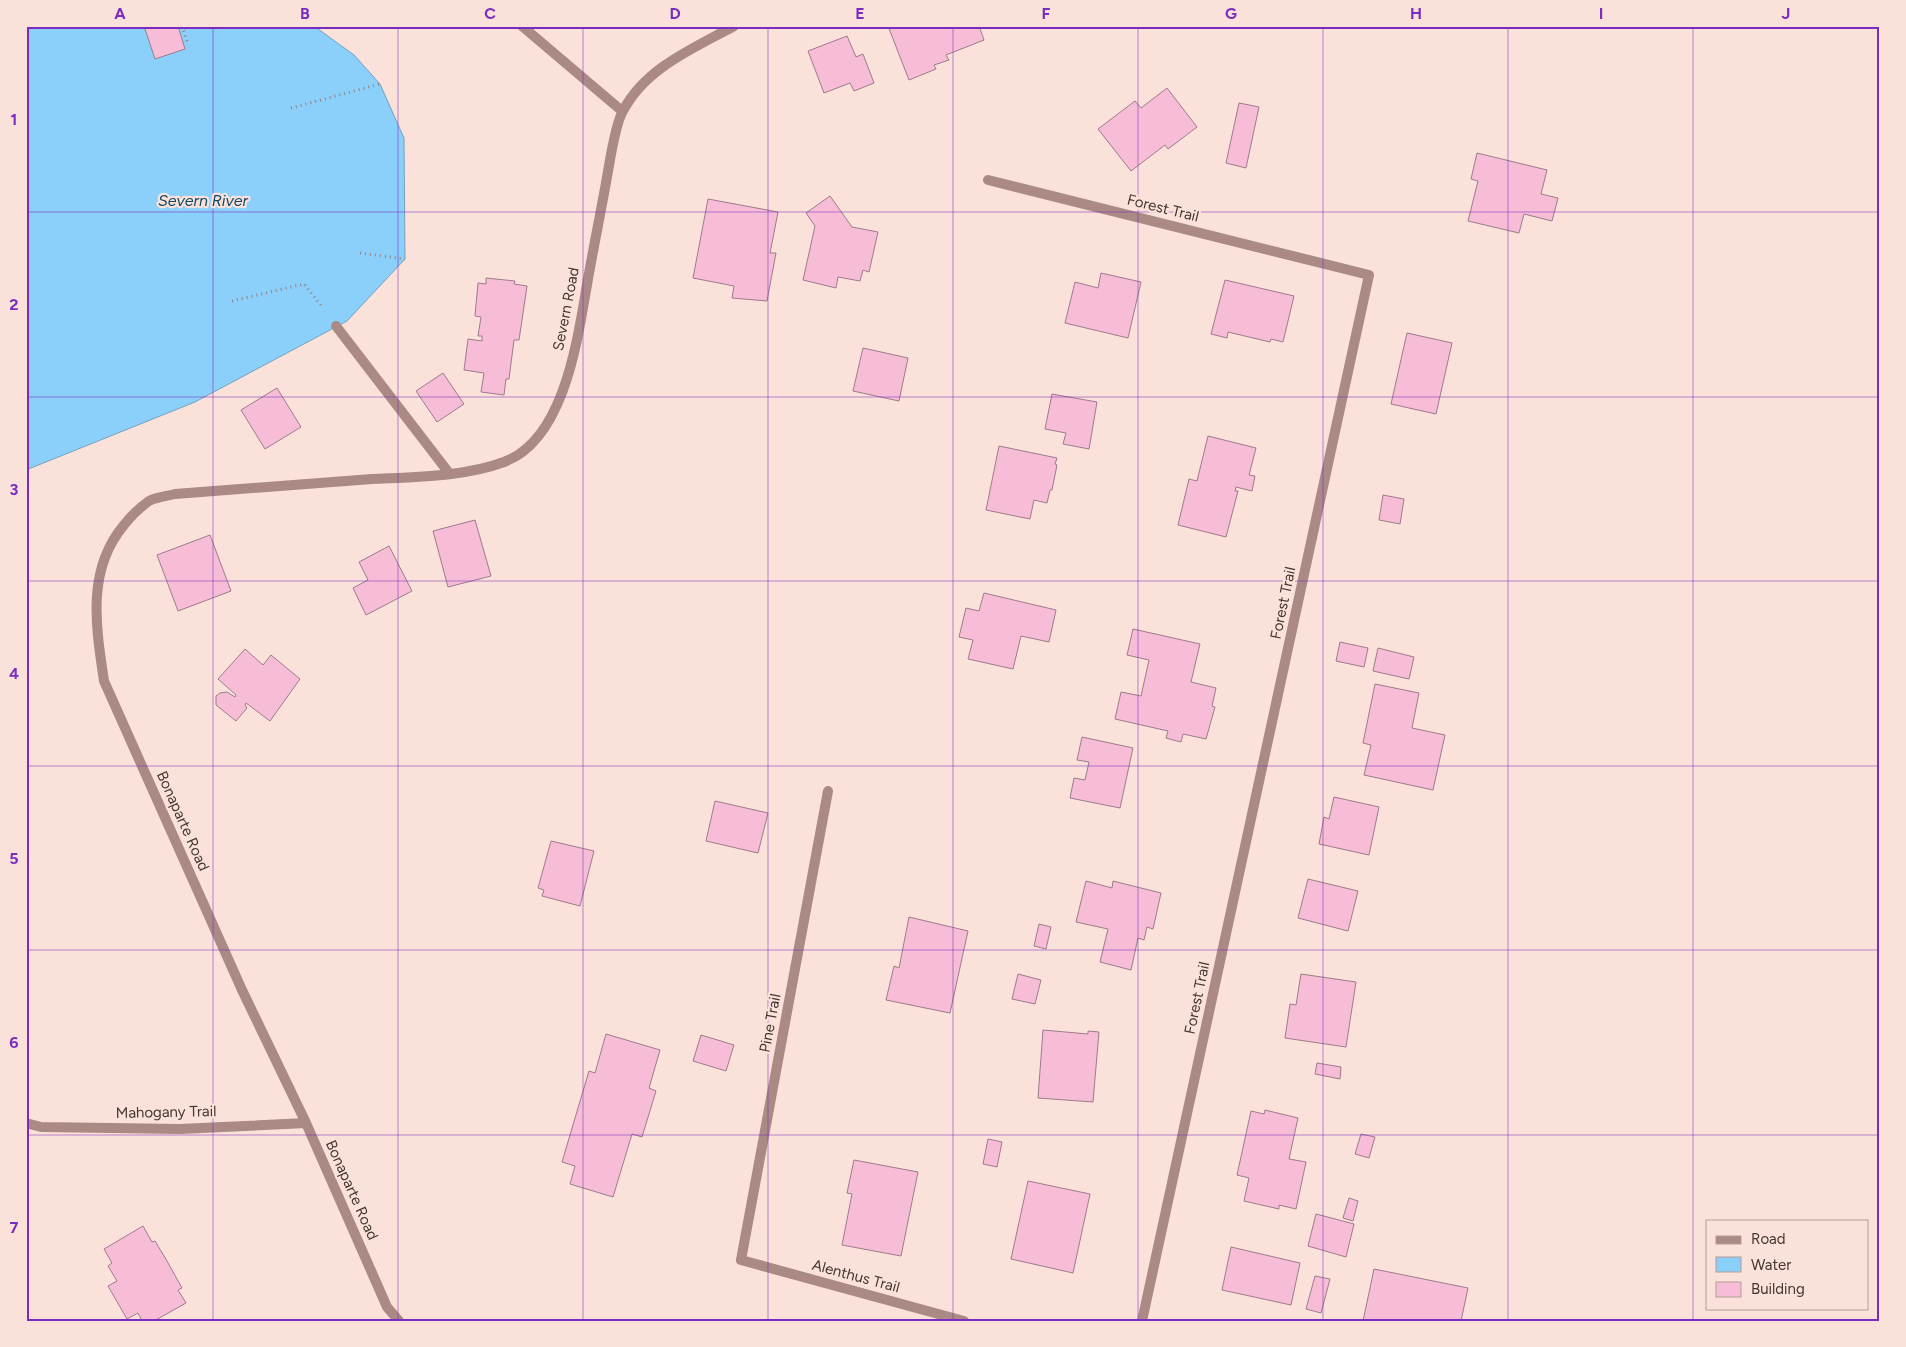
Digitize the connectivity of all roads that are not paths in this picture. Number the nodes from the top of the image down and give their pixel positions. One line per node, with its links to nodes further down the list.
1 (522, 26): 3 (street)
2 (734, 26): 3 (street, Severn Road)
3 (622, 111): 6 (street, Severn Road)
4 (988, 180): 14 (street, Forest Trail)
5 (336, 326): 6 (street)
6 (449, 473): 7 (street, Severn Road)
7 (334, 482): 10 (street, Bonaparte Road)
8 (828, 791): 11 (street, Pine Trail)
9 (26, 1123): 10 (street, Mahogany Trail)
10 (306, 1123): 12 (street, Bonaparte Road)
11 (741, 1260): 13 (street, Alenthus Trail)
12 (399, 1321)
13 (964, 1321)
14 (1142, 1321)

